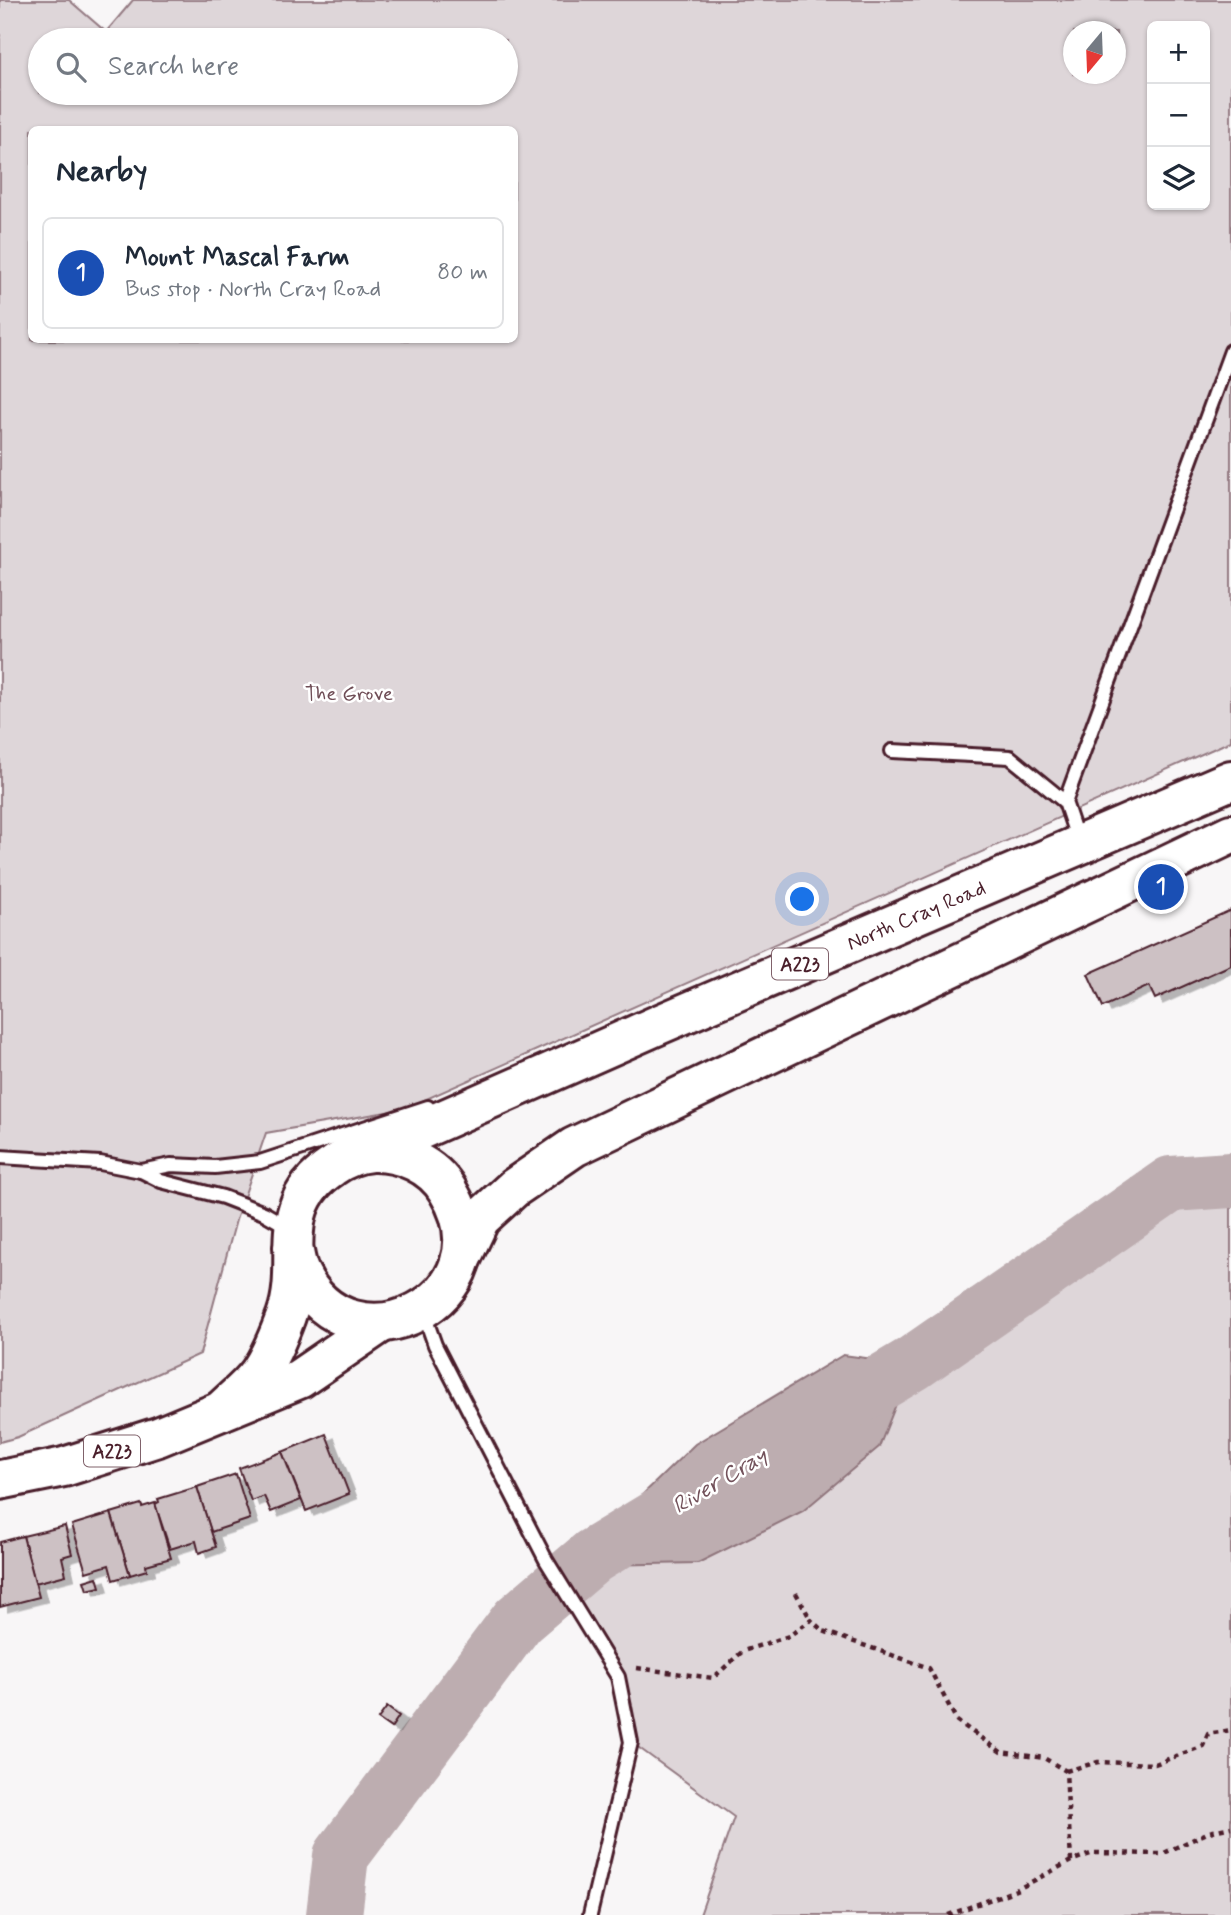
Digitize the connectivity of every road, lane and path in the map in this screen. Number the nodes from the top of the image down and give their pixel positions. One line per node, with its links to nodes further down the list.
1 (1231, 351): 4 (lane)
2 (892, 751): 4 (lane)
3 (1231, 780): 6 (main road, North Cray Road / A223)
4 (1065, 802): 6 (lane)
5 (1231, 834): 14 (main road, A223)
6 (1080, 845): 7 (main road, North Cray Road / A223)
7 (542, 1076): 8 (lane); 10 (main road, North Cray Road / A223)
8 (461, 1097)
9 (435, 1105): 12 (lane)
10 (370, 1152): 13 (main road, A223); 14 (main road, A223)
11 (0, 1157): 12 (lane)
12 (141, 1171): 13 (lane)
13 (293, 1239): 16 (main road, A223); 17 (main road, A223)
14 (461, 1259): 15 (main road, A223)
15 (422, 1311): 16 (main road, A223); 21 (lane)
16 (381, 1323): 17 (main road, A223)
17 (221, 1411): 18 (main road, A223)
18 (0, 1480)
19 (796, 1593): 20 (path)
20 (811, 1620): 21 (path); 23 (path)
21 (618, 1677): 26 (lane)
22 (1231, 1730): 23 (path)
23 (1066, 1771): 25 (path)
24 (1231, 1827): 25 (path)
25 (1071, 1861): 27 (path)
26 (590, 1915)
27 (948, 1915)

